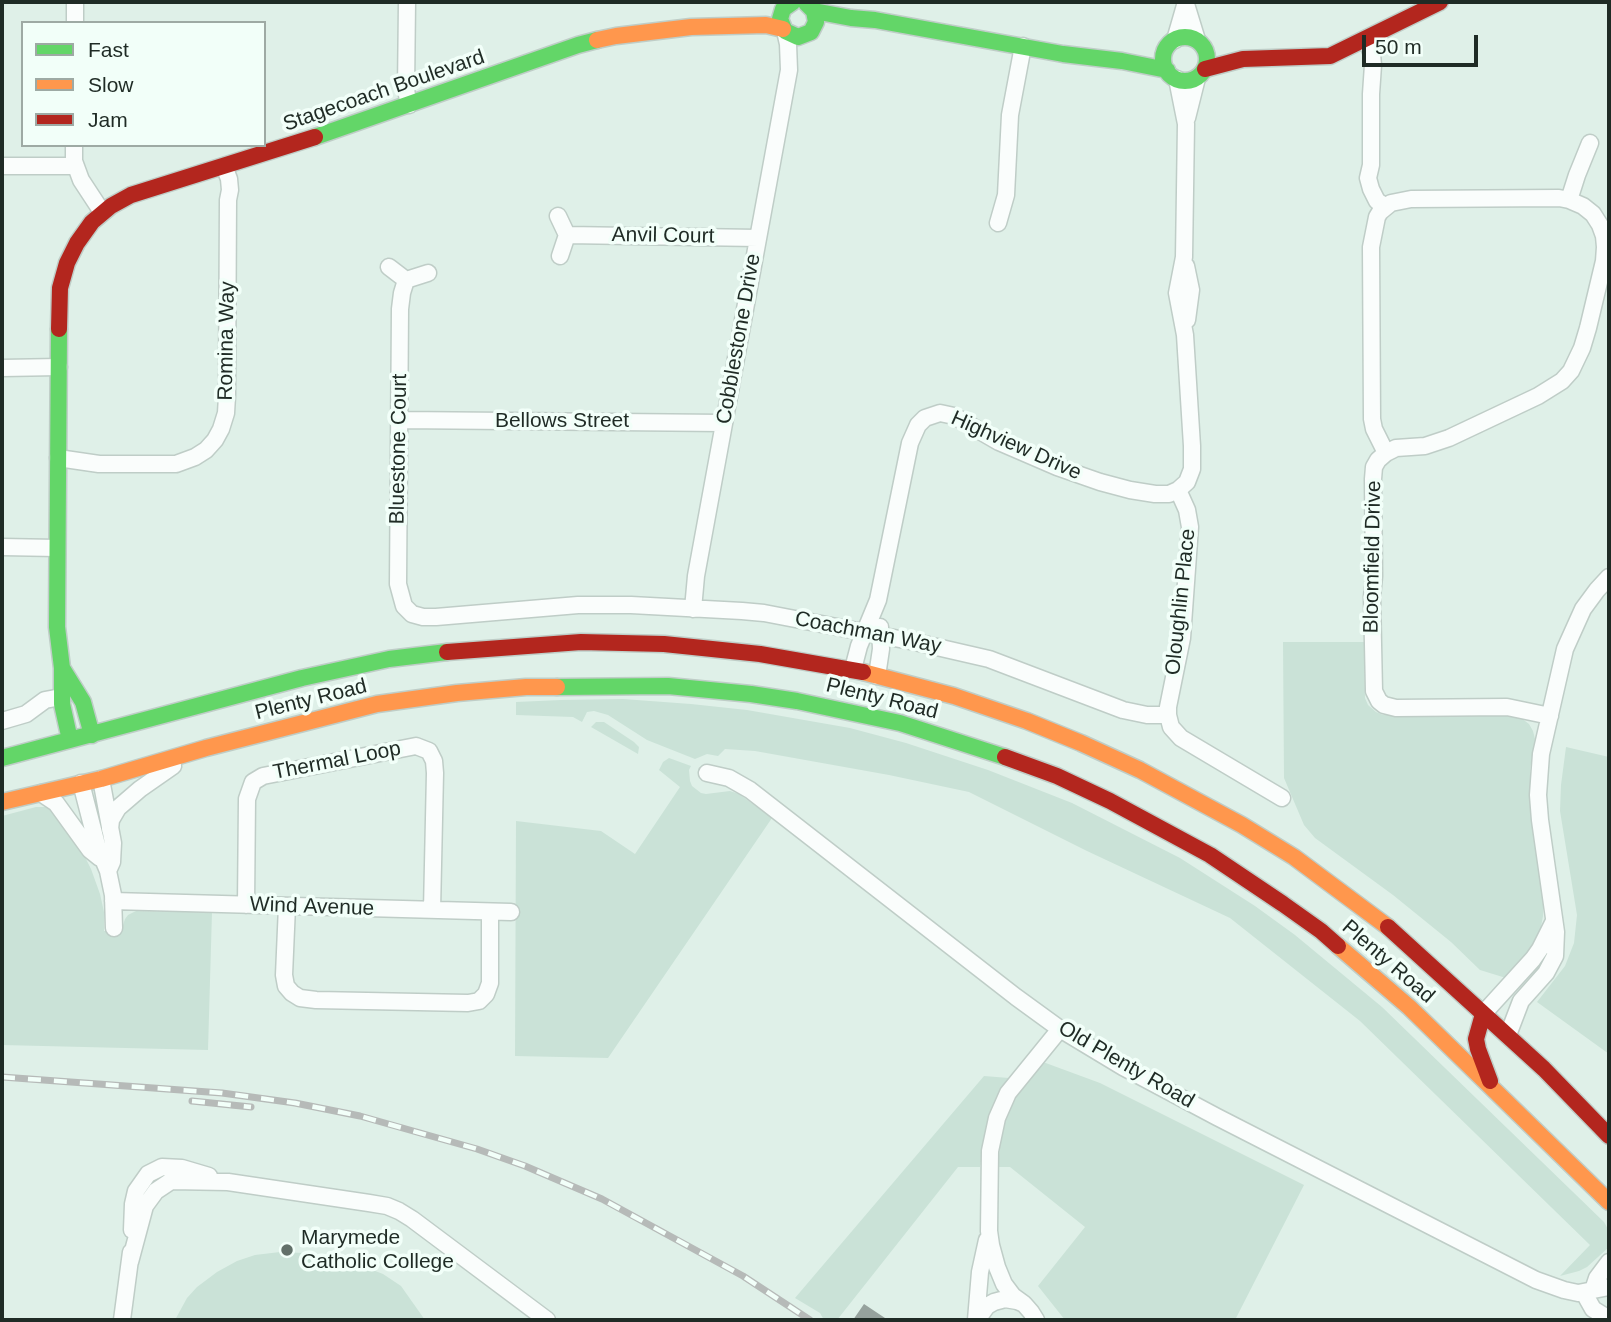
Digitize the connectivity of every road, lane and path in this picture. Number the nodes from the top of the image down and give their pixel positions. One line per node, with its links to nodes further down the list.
1 (75, 2): 7 (street)
2 (407, 2): 20 (street)
3 (1440, 2): 12 (main road)
4 (1186, 3): 11 (street); 13 (street)
5 (800, 4): 6 (main road); 8 (main road, Stagecoach Boulevard); 9 (main road); 10 (main road)
6 (851, 18): 10 (main road); 14 (main road)
7 (75, 21)
8 (733, 25): 9 (main road, Stagecoach Boulevard); 20 (main road, Stagecoach Boulevard)
9 (784, 30): 10 (main road, Stagecoach Boulevard); 17 (street, Cobblestone Drive)
10 (809, 33): 17 (street, Cobblestone Drive)
11 (1200, 43): 13 (main road); 15 (main road); 18 (main road)
12 (1360, 43): 15 (main road); 28 (street)
13 (1170, 44): 16 (main road); 19 (main road)
14 (1023, 46): 16 (main road); 31 (street)
15 (1243, 59): 18 (main road)
16 (1122, 61): 19 (main road)
17 (789, 69): 33 (street, Cobblestone Drive)
18 (1201, 73): 19 (main road); 21 (street)
19 (1172, 74): 21 (street)
20 (408, 104): 25 (main road, Stagecoach Boulevard)
21 (1186, 124): 44 (street)
22 (1590, 143): 27 (street)
23 (74, 147): 26 (street)
24 (2, 166): 26 (street)
25 (220, 168): 29 (main road, Stagecoach Boulevard); 43 (street, Romina Way)
26 (77, 169): 29 (street)
27 (1569, 200): 28 (street); 42 (street)
28 (1382, 201): 42 (street, Bloomfield Drive)
29 (107, 209): 38 (main road, Stagecoach Boulevard)
30 (558, 216): 32 (street)
31 (998, 223)
32 (568, 235): 33 (street, Anvil Court); 34 (street)
33 (758, 237): 41 (street, Cobblestone Drive)
34 (560, 256)
35 (389, 267): 37 (street)
36 (428, 273): 37 (street)
37 (406, 280): 40 (street, Bluestone Court)
38 (59, 367): 39 (street); 43 (main road, Stagecoach Boulevard)
39 (2, 368)
40 (400, 420): 41 (street, Bellows Street); 49 (street, Bluestone Court)
41 (724, 423): 48 (street, Cobblestone Drive)
42 (1386, 453): 55 (street, Bloomfield Drive)
43 (58, 464): 46 (main road, Stagecoach Boulevard)
44 (1178, 491): 50 (street, Highview Drive); 54 (street, Oloughlin Place)
45 (2, 547): 46 (street)
46 (57, 548): 53 (main road, Stagecoach Boulevard)
47 (1609, 577): 55 (street)
48 (693, 609): 49 (street, Coachman Way); 50 (street, Coachman Way)
49 (412, 614)
50 (872, 634): 51 (street, Highview Drive); 52 (street, Highview Drive); 54 (street, Coachman Way)
51 (853, 669): 52 (main road, Plenty Road); 57 (main road, Plenty Road)
52 (877, 676): 77 (main road, Plenty Road)
53 (69, 695): 56 (street); 57 (main road, Stagecoach Boulevard); 58 (main road, Stagecoach Boulevard)
54 (1168, 715): 65 (street)
55 (1550, 716): 75 (street)
56 (2, 722)
57 (93, 741): 58 (main road, Plenty Road)
58 (72, 745): 60 (main road, Plenty Road)
59 (188, 754): 62 (main road, Plenty Road); 67 (street); 80 (main road, Plenty Road)
60 (2, 758)
61 (707, 773): 78 (street, Old Plenty Road)
62 (99, 774): 63 (main road, Plenty Road); 67 (street)
63 (80, 778): 64 (main road, Plenty Road); 68 (street)
64 (41, 793): 66 (main road, Plenty Road); 68 (street)
65 (1282, 798)
66 (2, 802)
67 (110, 829): 68 (street)
68 (105, 864): 69 (street)
69 (113, 901): 70 (street, Wind Avenue); 76 (street)
70 (246, 905): 71 (street, Wind Avenue); 72 (street, Thermal Loop)
71 (287, 906): 72 (street, Wind Avenue); 73 (street)
72 (432, 910): 73 (street, Wind Avenue)
73 (490, 912): 74 (street, Wind Avenue)
74 (511, 912)
75 (1555, 918): 77 (street); 79 (street)
76 (114, 928)
77 (1483, 1014): 79 (main road, Plenty Road); 80 (main road)
78 (1060, 1029): 84 (street); 87 (street, Old Plenty Road)
79 (1508, 1035): 81 (main road, Plenty Road)
80 (1492, 1087): 83 (main road, Plenty Road)
81 (1609, 1136)
82 (228, 1182): 85 (street); 85 (street); 91 (street)
83 (1609, 1202)
84 (989, 1231): 88 (street); 92 (street)
85 (130, 1262): 90 (street)
86 (1609, 1262): 87 (street)
87 (1595, 1290): 89 (street)
88 (1024, 1304): 92 (street); 93 (street)
89 (1609, 1319)
90 (122, 1320)
91 (547, 1320)
92 (977, 1320)
93 (1035, 1320)

